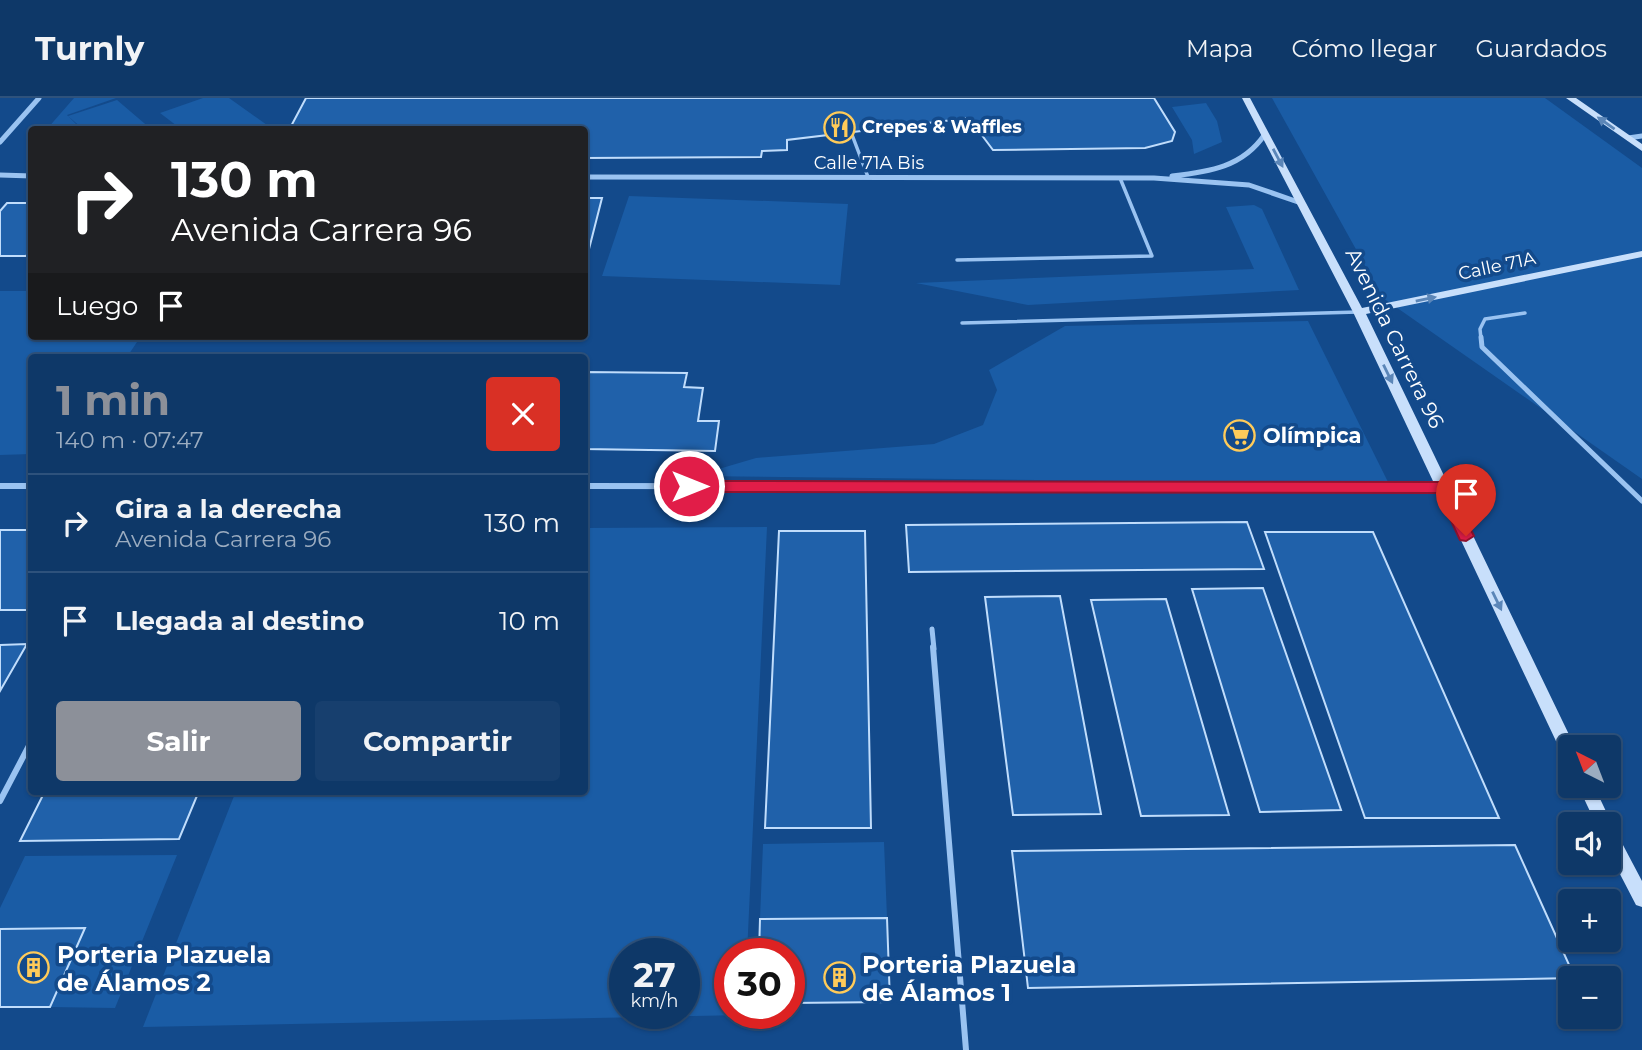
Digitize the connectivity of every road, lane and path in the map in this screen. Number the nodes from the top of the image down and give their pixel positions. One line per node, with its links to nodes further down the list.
1 (39, 98): 8 (street)
2 (1246, 98): 5 (main road, Avenida Carrera 96)
3 (1570, 98): 7 (main road, one-way to 3)
4 (851, 132): 13 (lane)
5 (1265, 134): 15 (street, Calle 71A Bis); 16 (main road, Avenida Carrera 96, one-way to 16)
6 (1642, 136): 7 (street)
7 (1628, 138): 9 (main road)
8 (0, 142)
9 (1642, 148)
10 (0, 176): 11 (street)
11 (28, 176)
12 (588, 177): 13 (street, Calle 71A Bis)
13 (868, 177): 14 (street, Calle 71A Bis)
14 (1120, 178): 15 (street, Calle 71A Bis); 18 (lane)
15 (1154, 178): 16 (street, Calle 71A Bis)
16 (1301, 203): 19 (main road, Avenida Carrera 96)
17 (1642, 254): 19 (main road, Calle 71A, one-way to 17)
18 (957, 260)
19 (1359, 312): 21 (lane); 25 (main road, Avenida Carrera 96, one-way to 25)
20 (1525, 313): 26 (lane)
21 (962, 323)
22 (0, 486): 23 (street)
23 (28, 486)
24 (588, 486): 25 (street)
25 (1443, 488): 28 (main road, Avenida Carrera 96, one-way to 28)
26 (1642, 501)
27 (932, 629): 33 (lane)
28 (1561, 735)
29 (28, 748): 30 (lane)
30 (0, 801)
31 (1621, 858): 32 (main road)
32 (1642, 899)
33 (966, 1050)

